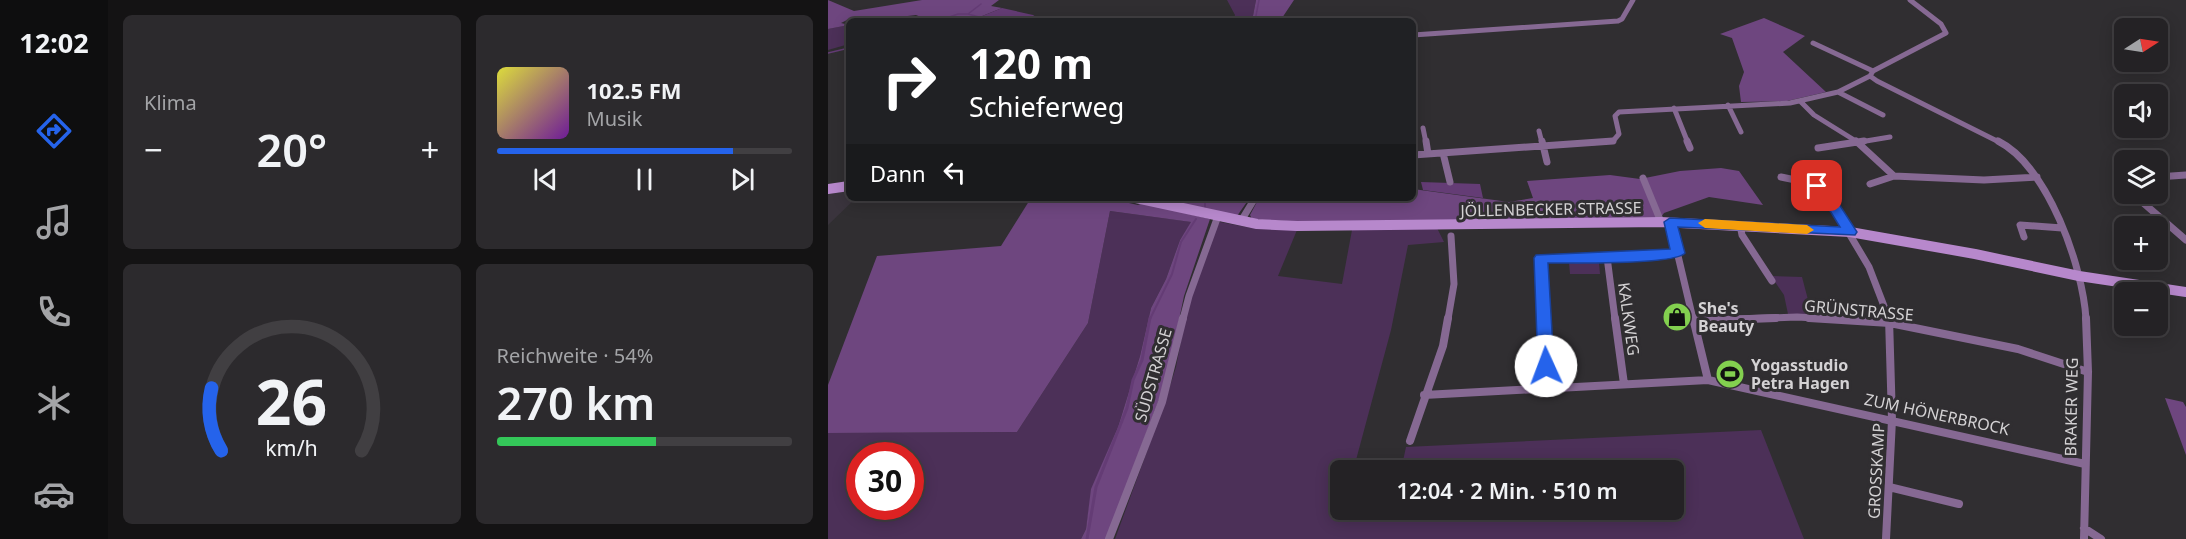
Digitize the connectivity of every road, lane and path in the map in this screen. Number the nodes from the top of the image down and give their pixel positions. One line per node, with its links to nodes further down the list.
1 (1633, 0): 3 (street)
2 (1910, 0): 5 (street)
3 (1416, 35)
4 (1814, 43): 5 (street, BRAKER WEG)
5 (1872, 74): 6 (street); 27 (street, BRAKER WEG)
6 (1838, 92): 7 (street); 10 (street)
7 (1800, 101): 8 (street); 15 (street)
8 (1728, 105): 9 (street); 13 (street)
9 (1674, 108): 16 (street); 17 (street)
10 (1882, 115)
11 (1423, 128): 21 (street)
12 (1539, 130): 16 (street)
13 (1740, 132)
14 (1890, 137): 15 (street)
15 (1858, 142): 18 (street); 26 (street)
16 (1543, 146): 19 (street); 22 (street)
17 (1690, 147)
18 (1818, 148)
19 (1443, 153): 21 (street); 29 (street)
20 (1416, 154): 21 (street)
21 (1428, 154)
22 (1547, 162)
23 (2186, 175): 24 (street)
24 (2168, 176)
25 (1781, 177): 41 (street, GROSSKAMP)
26 (1894, 177): 27 (street); 30 (street)
27 (2037, 177): 40 (street, BRAKER WEG)
28 (1643, 178): 38 (street)
29 (1449, 182)
30 (1870, 184)
31 (846, 186): 32 (main road)
32 (828, 189)
33 (1149, 201): 36 (main road, JÖLLENBECKER STRASSE)
34 (1253, 201): 37 (street)
35 (2146, 204): 42 (street)
36 (1218, 216): 37 (main road, JÖLLENBECKER STRASSE); 65 (street, SÜDSTRASSE)
37 (1241, 221): 38 (main road, JÖLLENBECKER STRASSE)
38 (1666, 222): 39 (main road, JÖLLENBECKER STRASSE); 46 (street)
39 (1740, 225): 41 (main road, JÖLLENBECKER STRASSE); 50 (street)
40 (2062, 228): 44 (street); 49 (street, BRAKER WEG)
41 (1850, 232): 49 (main road, JÖLLENBECKER STRASSE); 53 (street, GROSSKAMP)
42 (2183, 234): 45 (street)
43 (1450, 236): 58 (street)
44 (2024, 237)
45 (2186, 240)
46 (1678, 253): 47 (street); 52 (street)
47 (1607, 257): 48 (street); 56 (street, KALKWEG)
48 (1541, 258): 57 (street)
49 (2079, 276): 51 (main road, JÖLLENBECKER STRASSE); 54 (street, BRAKER WEG)
50 (1772, 281)
51 (2186, 292)
52 (1695, 321): 53 (street, GRÜNSTRASSE); 55 (street)
53 (1890, 323): 54 (street, GRÜNSTRASSE); 59 (street, GROSSKAMP)
54 (2088, 372): 61 (street, BRAKER WEG)
55 (1708, 380): 56 (street, ZUM HÖNERBROCK); 59 (street, ZUM HÖNERBROCK)
56 (1624, 384): 57 (street, ZUM HÖNERBROCK)
57 (1547, 387): 58 (street, ZUM HÖNERBROCK)
58 (1424, 395): 60 (street)
59 (1892, 420): 61 (street, ZUM HÖNERBROCK); 62 (street, GROSSKAMP)
60 (1410, 441)
61 (2085, 464): 64 (street, BRAKER WEG)
62 (1889, 487): 63 (street); 66 (street, GROSSKAMP)
63 (1959, 504)
64 (2084, 528): 67 (street, BRAKER WEG); 68 (street)
65 (1109, 539)
66 (1886, 539)
67 (2084, 539)
68 (2101, 539)

